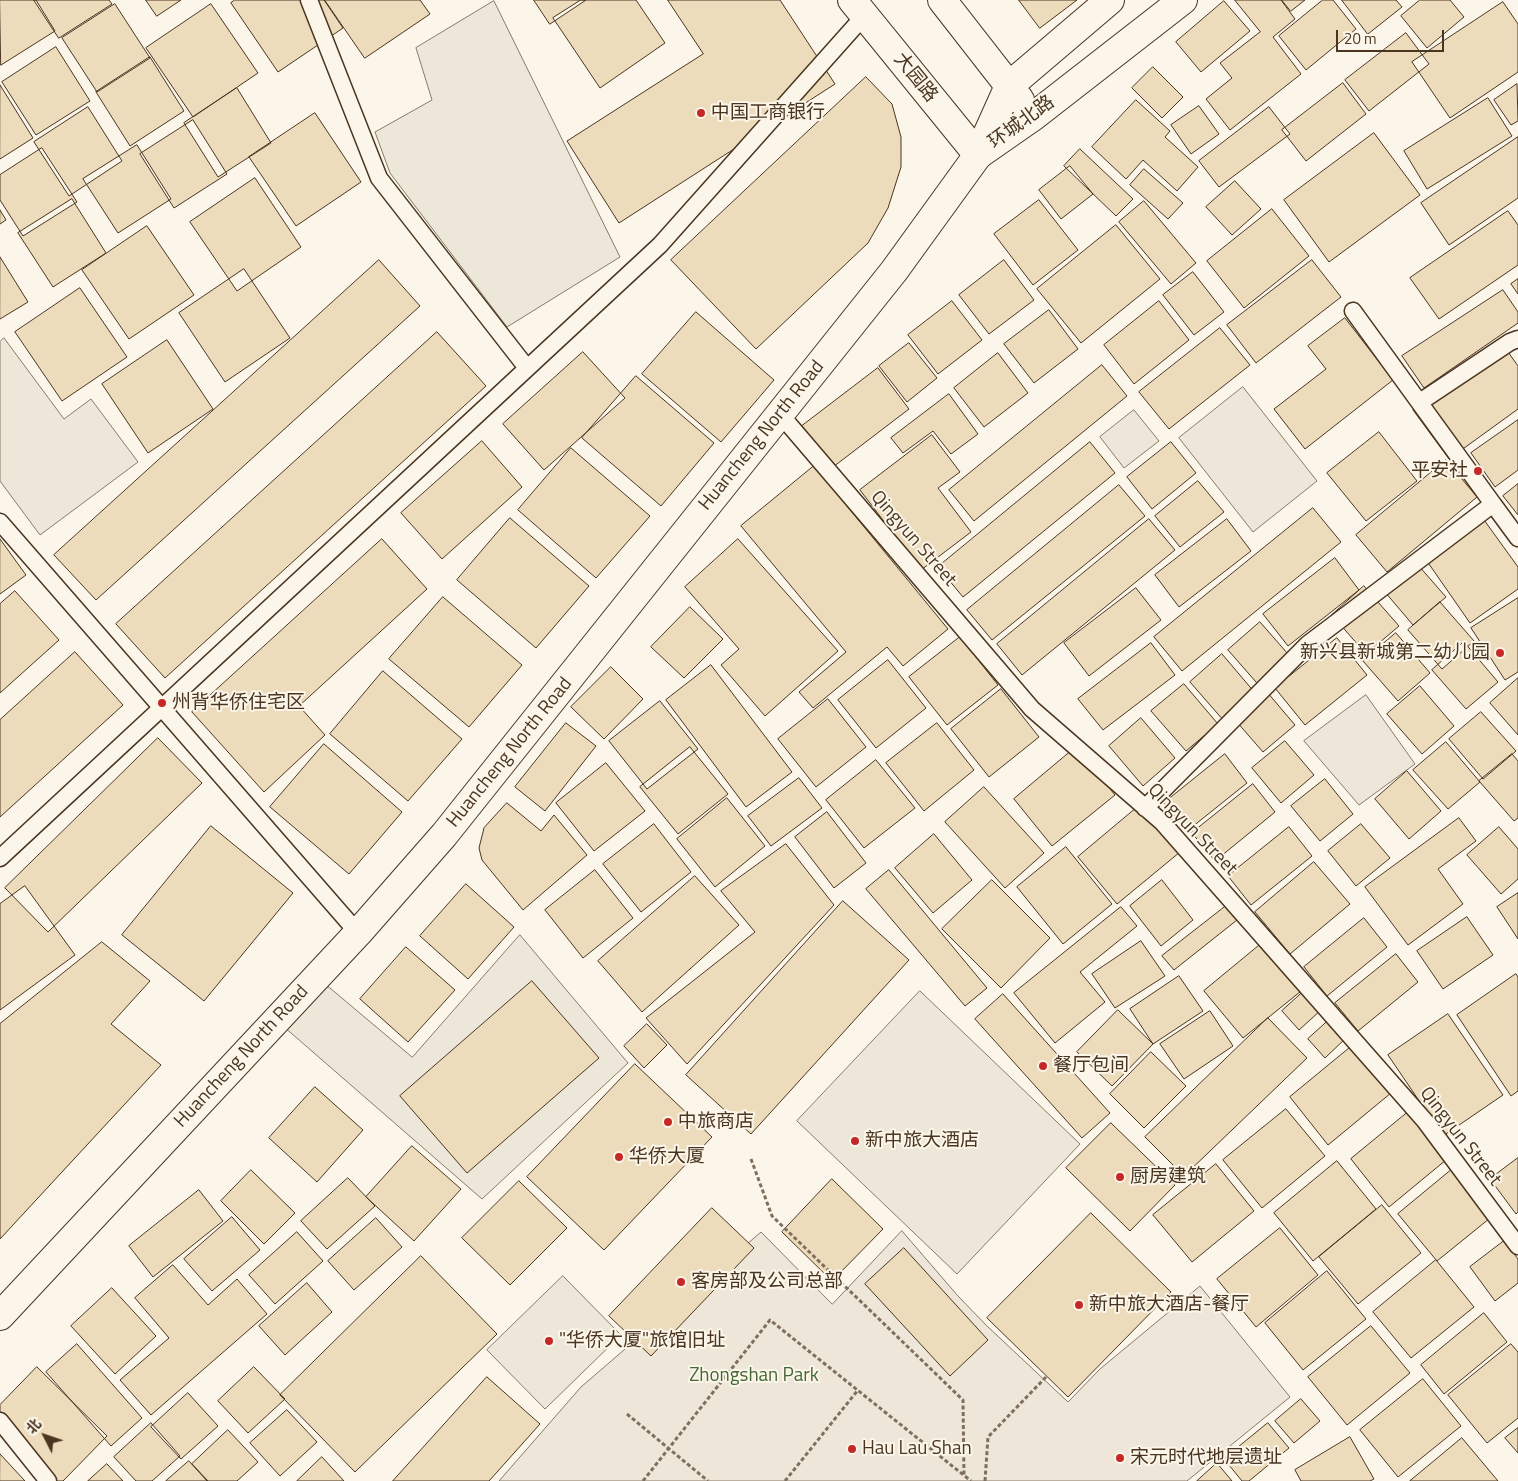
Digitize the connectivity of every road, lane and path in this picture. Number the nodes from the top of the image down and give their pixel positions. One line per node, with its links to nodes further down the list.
1 (309, 0): 11 (lane)
2 (942, 0): 6 (street)
3 (1110, 0): 6 (street, 环城北路)
4 (1183, 0): 7 (street, 环城北路)
5 (858, 8): 8 (street, 大园路); 11 (lane)
6 (1009, 86): 7 (street); 8 (street, 环城北路)
7 (1034, 116): 8 (street, 环城北路)
8 (978, 155): 13 (street, Huancheng North Road)
9 (1353, 311): 12 (lane)
10 (1518, 339): 12 (lane)
11 (527, 368): 17 (lane)
12 (1420, 402): 14 (lane)
13 (780, 414): 18 (lane, Qingyun Street); 20 (street, Huancheng North Road)
14 (1493, 504): 16 (lane); 18 (lane)
15 (0, 522): 17 (lane)
16 (1518, 538)
17 (161, 708): 19 (lane); 20 (lane)
18 (1145, 808): 22 (lane, Qingyun Street)
19 (0, 858)
20 (358, 932): 23 (street, Huancheng North Road)
21 (751, 1160): 29 (path)
22 (1518, 1246)
23 (0, 1316)
24 (1047, 1376): 35 (path)
25 (858, 1390): 28 (path); 29 (path); 33 (path)
26 (627, 1414): 28 (path)
27 (0, 1421): 30 (lane)
28 (668, 1449): 31 (path); 32 (path)
29 (964, 1475): 34 (path)
30 (48, 1481)
31 (643, 1481)
32 (708, 1481)
33 (784, 1481)
34 (971, 1481)
35 (985, 1481)

